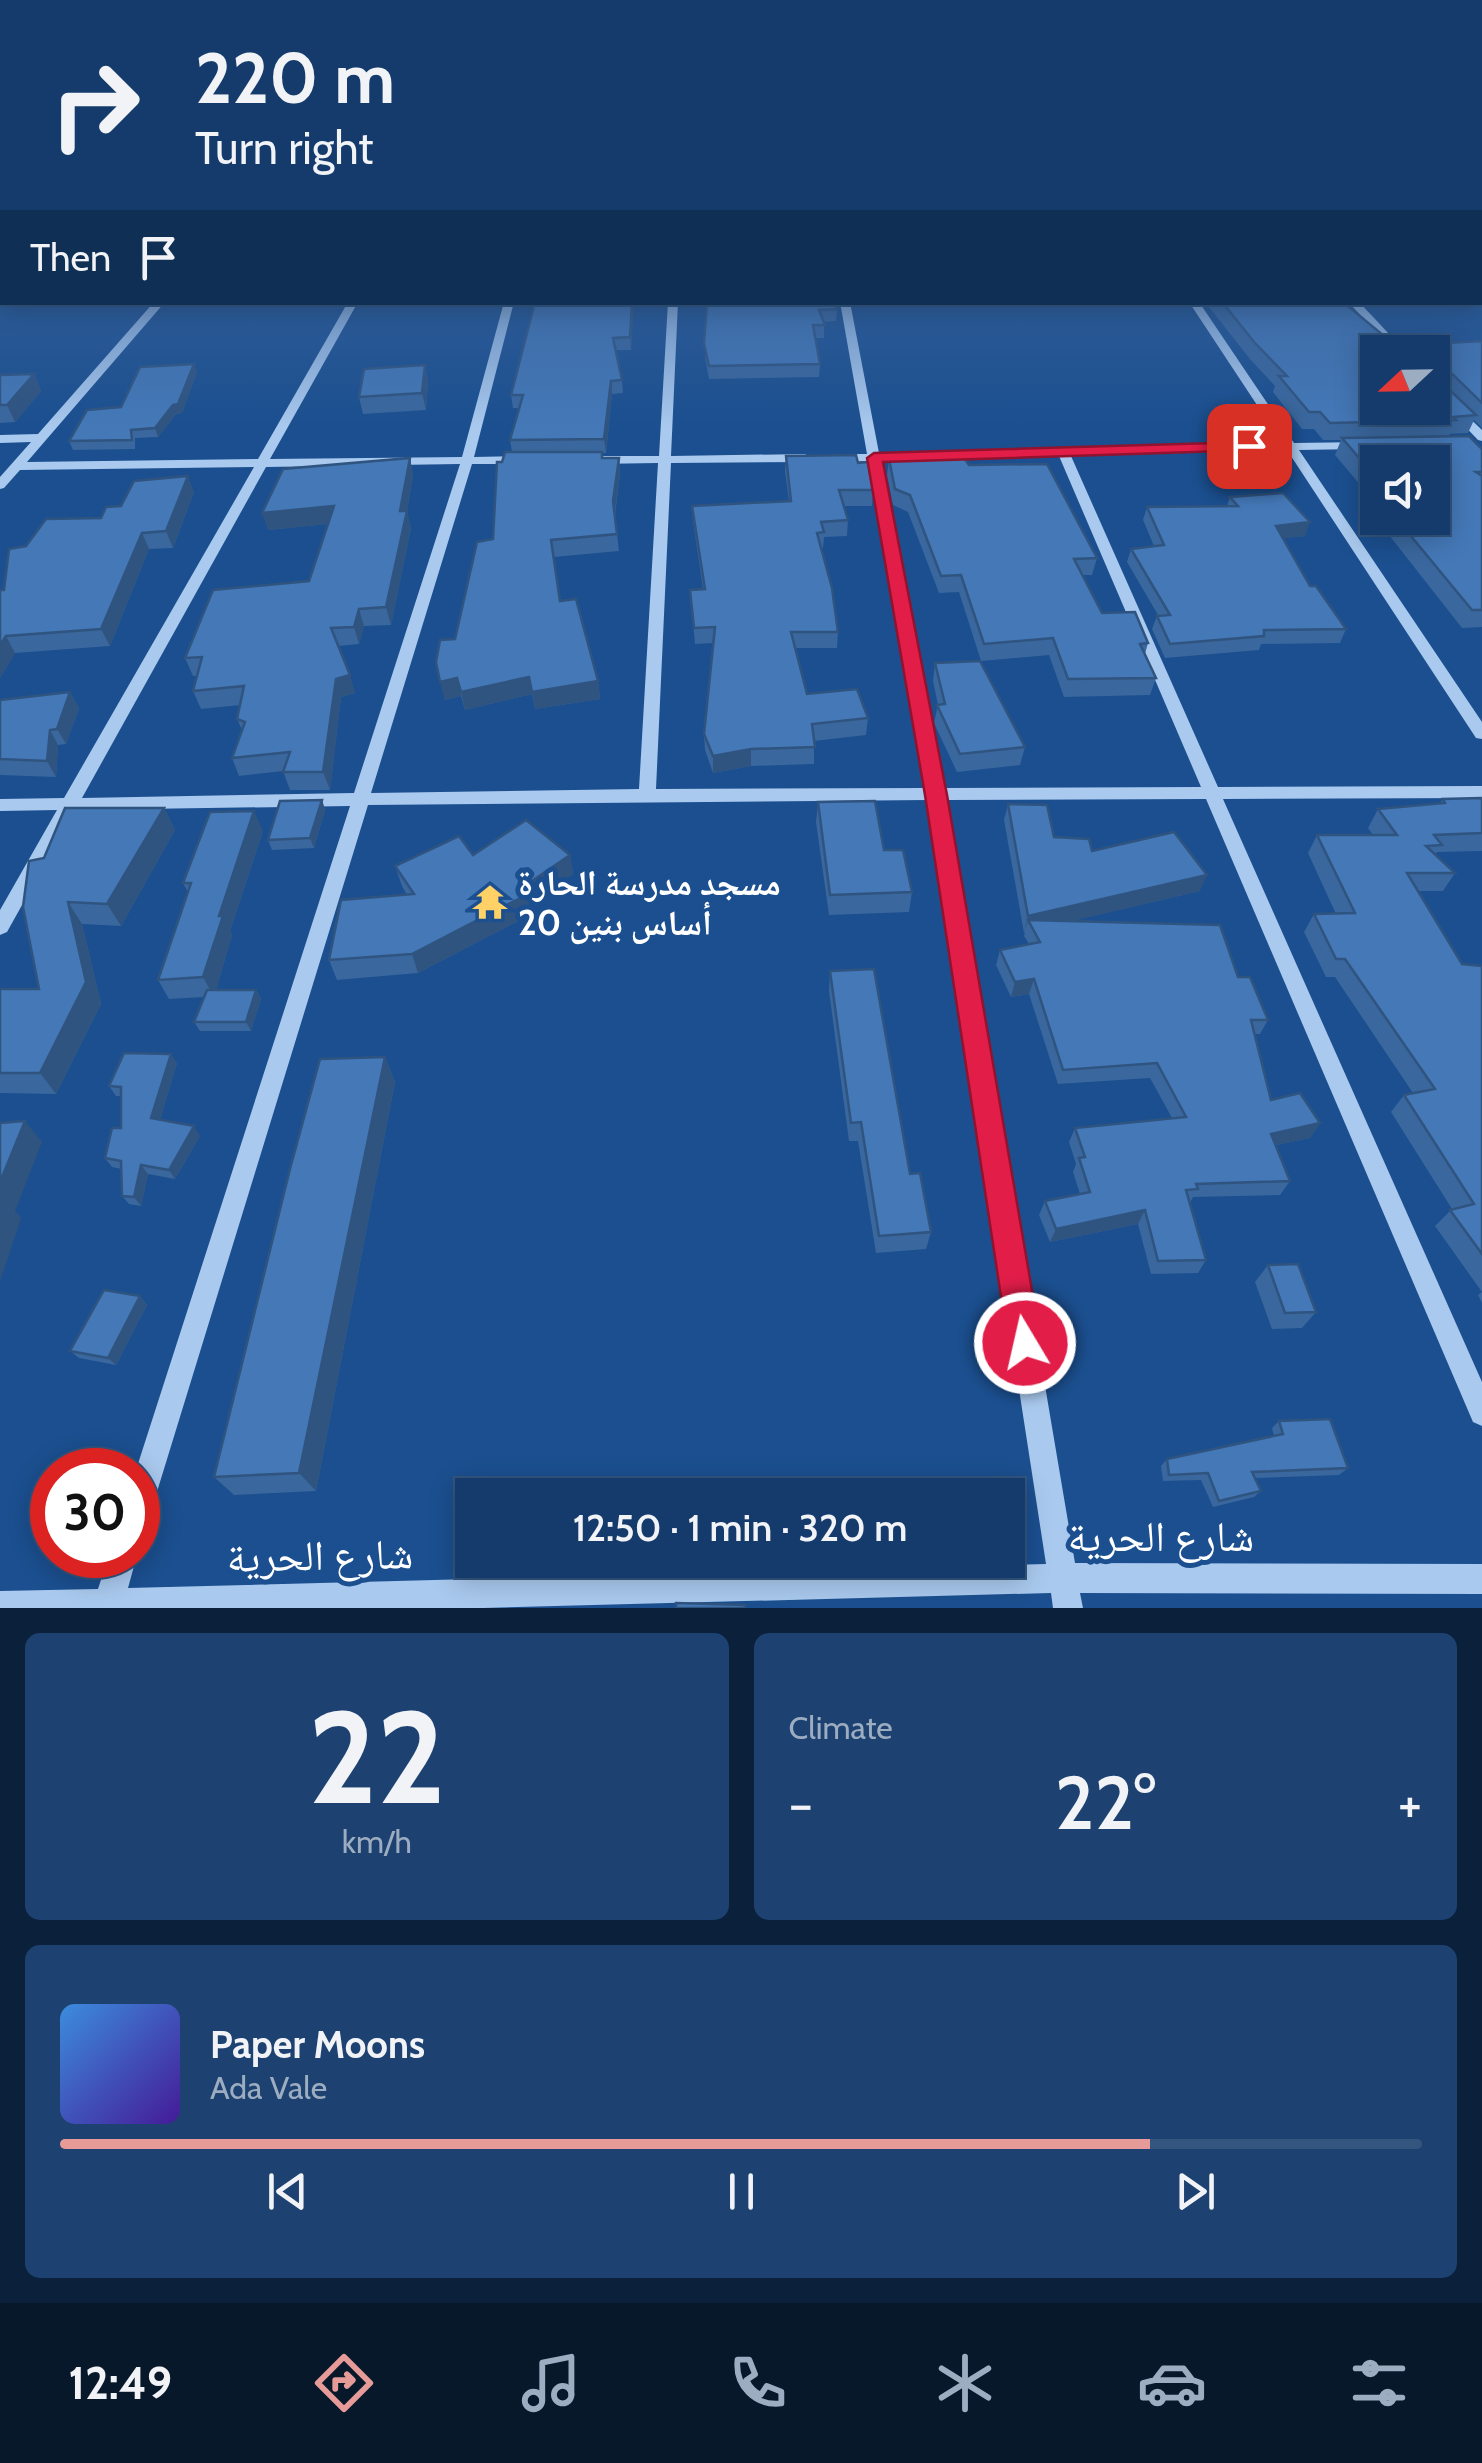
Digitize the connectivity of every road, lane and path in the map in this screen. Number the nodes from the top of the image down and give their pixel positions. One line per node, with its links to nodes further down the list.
1 (157, 305): 11 (street)
2 (351, 305): 22 (street)
3 (508, 305): 21 (street)
4 (673, 305): 18 (street)
5 (847, 305): 17 (street)
6 (1196, 305): 15 (street)
7 (1356, 305): 8 (street)
8 (1385, 335)
9 (1450, 405): 12 (street)
10 (0, 438): 11 (street)
11 (41, 438): 23 (street)
12 (1482, 440): 14 (street)
13 (1384, 444): 15 (street)
14 (1462, 444)
15 (1286, 446): 16 (street); 25 (street)
16 (1063, 451): 17 (street); 27 (street)
17 (874, 458): 18 (street); 29 (street)
18 (663, 459): 20 (street); 30 (street)
19 (546, 460): 21 (street)
20 (584, 460)
21 (467, 461): 22 (street); 31 (street)
22 (260, 464): 23 (street); 33 (street)
23 (16, 466): 24 (street)
24 (0, 484)
25 (1476, 717): 26 (street)
26 (1482, 734)
27 (1213, 791): 28 (street); 29 (street); 35 (street)
28 (1482, 792)
29 (936, 795): 30 (street); 38 (street)
30 (647, 796): 31 (street)
31 (358, 800): 33 (street); 36 (street)
32 (0, 805): 33 (street)
33 (68, 805): 34 (street)
34 (0, 927)
35 (1482, 1413)
36 (157, 1448)
37 (116, 1578): 41 (street)
38 (1062, 1578): 39 (street, شارع الحرية); 40 (street, شارع الحرية); 43 (street)
39 (1482, 1579)
40 (584, 1600): 41 (street, شارع الحرية)
41 (108, 1605): 42 (street, شارع الحرية)
42 (0, 1606)
43 (1068, 1608)

